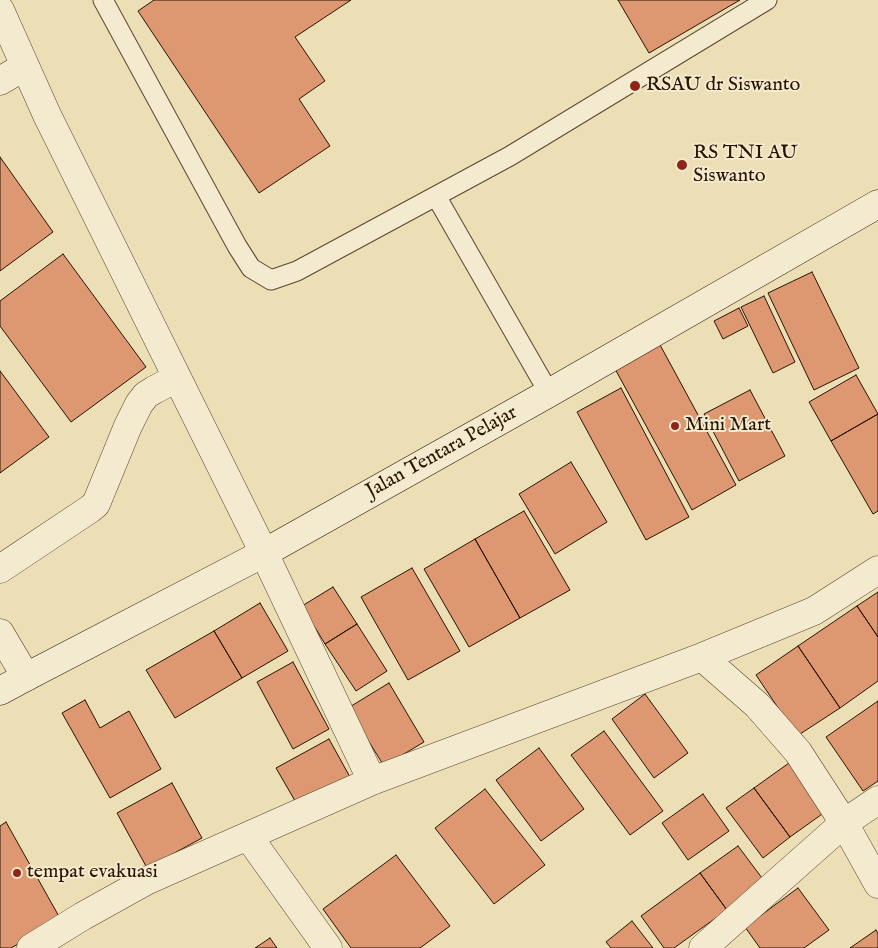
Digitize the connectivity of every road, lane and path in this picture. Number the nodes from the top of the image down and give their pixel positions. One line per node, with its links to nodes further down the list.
1 (103, 0): 6 (lane)
2 (767, 0): 6 (lane)
3 (0, 10): 4 (street)
4 (25, 66): 5 (street); 8 (street)
5 (0, 81)
6 (436, 196): 9 (lane)
7 (878, 204): 9 (street, Jalan Tentara Pelajar)
8 (178, 378): 10 (street); 11 (street)
9 (549, 393): 10 (street, Jalan Tentara Pelajar)
10 (264, 553): 15 (street, Jalan Tentara Pelajar); 17 (street)
11 (0, 569)
12 (878, 570): 14 (street)
13 (0, 633): 15 (street)
14 (702, 657): 17 (street); 19 (street)
15 (26, 677): 16 (street, Jalan Tentara Pelajar)
16 (0, 691)
17 (372, 781): 20 (street)
18 (878, 800): 19 (street)
19 (844, 823): 21 (street); 24 (street)
20 (248, 836): 22 (street); 23 (street)
21 (878, 884)
22 (31, 948)
23 (328, 948)
24 (703, 948)

